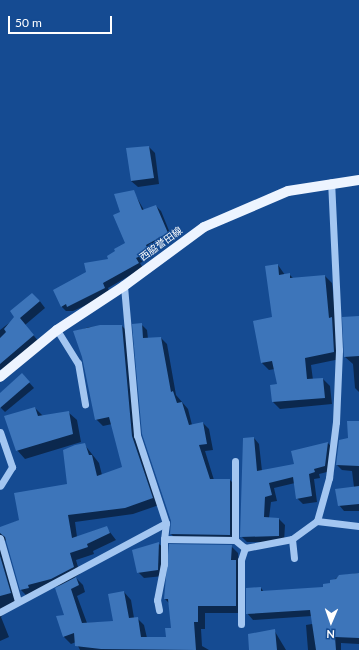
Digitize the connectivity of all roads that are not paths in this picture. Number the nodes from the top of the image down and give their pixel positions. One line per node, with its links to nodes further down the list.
1 (359, 180): 2 (main road, 西脇誉田線)
2 (331, 182): 3 (main road, 西脇誉田線); 10 (street)
3 (124, 286): 4 (main road, 西脇誉田線); 11 (street)
4 (57, 330): 5 (main road, 西脇誉田線); 6 (street)
5 (0, 378)
6 (85, 404)
7 (0, 432): 9 (street)
8 (235, 461): 16 (street)
9 (0, 486)
10 (317, 521): 12 (street); 15 (street)
11 (166, 523): 14 (street); 19 (street)
12 (359, 526)
13 (0, 538): 19 (street)
14 (164, 539): 16 (street); 20 (street)
15 (292, 539): 17 (street); 18 (street)
16 (235, 540): 17 (street)
17 (245, 548): 22 (street)
18 (294, 558)
19 (18, 601): 21 (street)
20 (159, 610)
21 (0, 612)
22 (241, 624)

